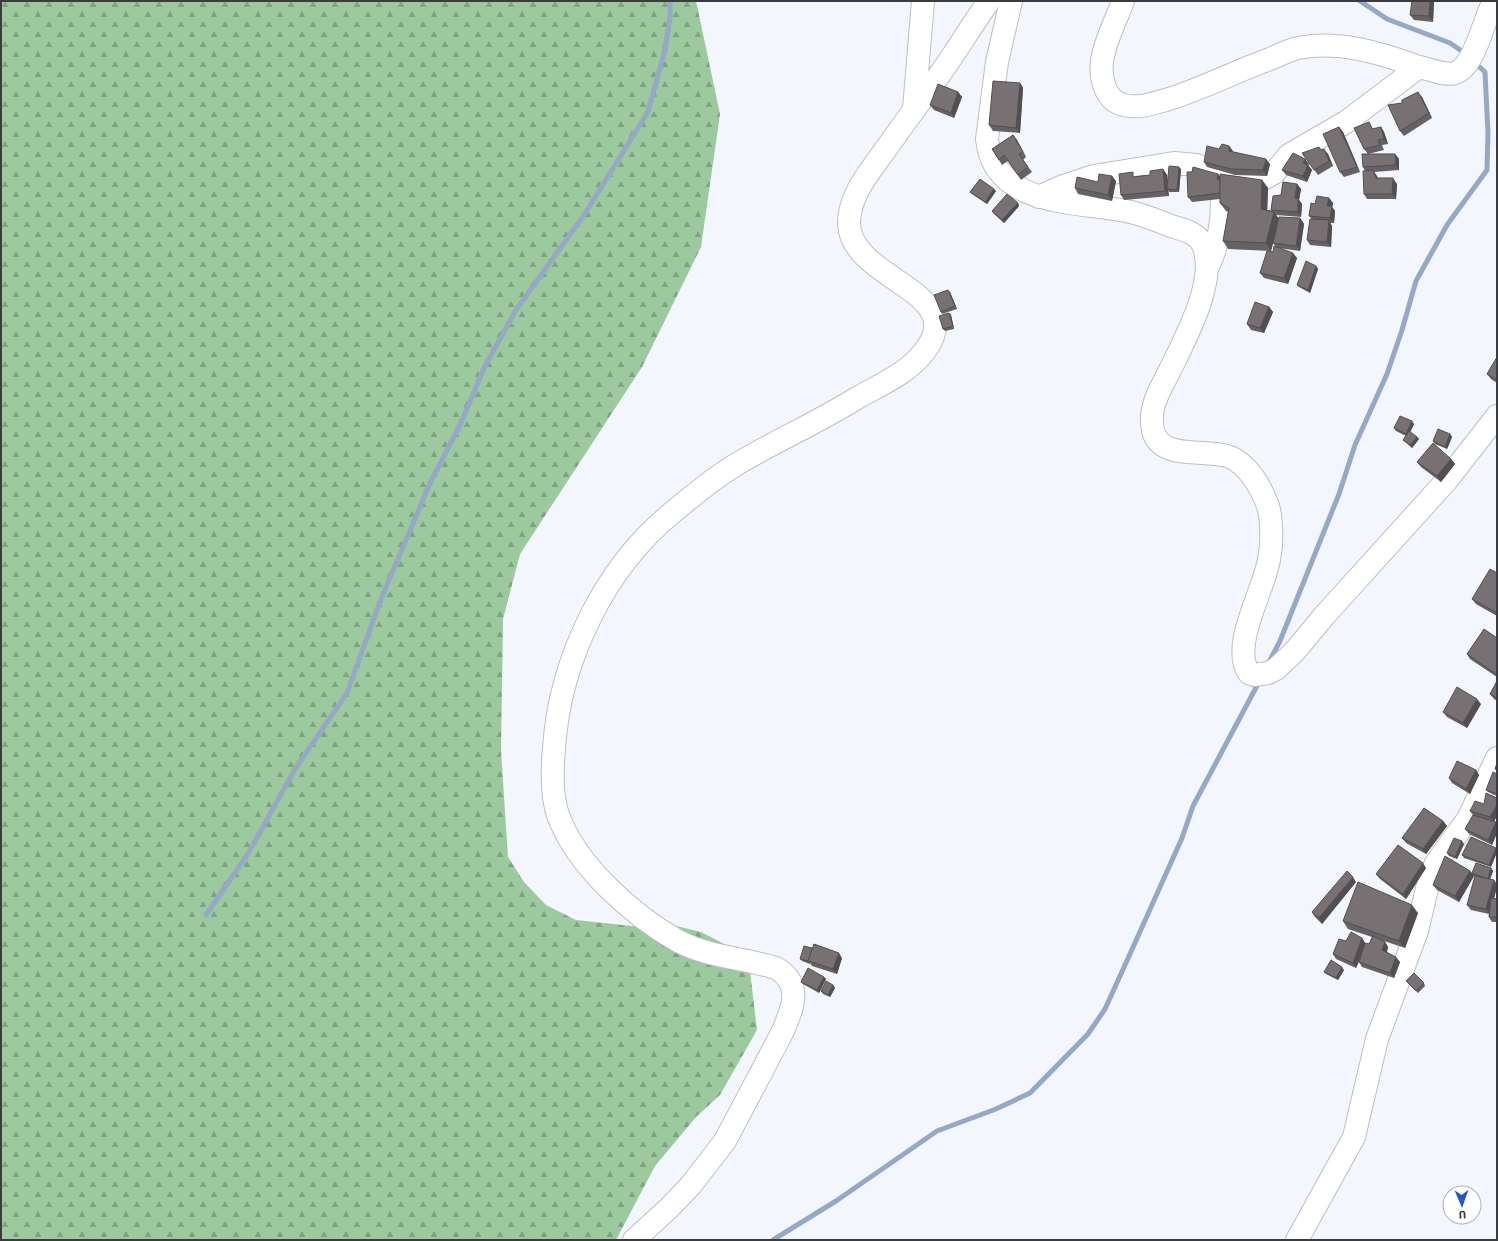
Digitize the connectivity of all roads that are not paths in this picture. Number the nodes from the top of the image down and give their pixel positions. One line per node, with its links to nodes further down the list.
1 (923, 1): 7 (street)
2 (989, 1): 7 (street)
3 (1011, 1): 8 (street)
4 (1123, 1): 6 (street)
5 (1494, 1): 6 (street)
6 (1419, 67): 8 (street)
7 (914, 109): 13 (street)
8 (1039, 197): 10 (street)
9 (1222, 202): 10 (street)
10 (1207, 268): 11 (street)
11 (1497, 416)
12 (1497, 758): 14 (street)
13 (634, 1240)
14 (1297, 1240)

